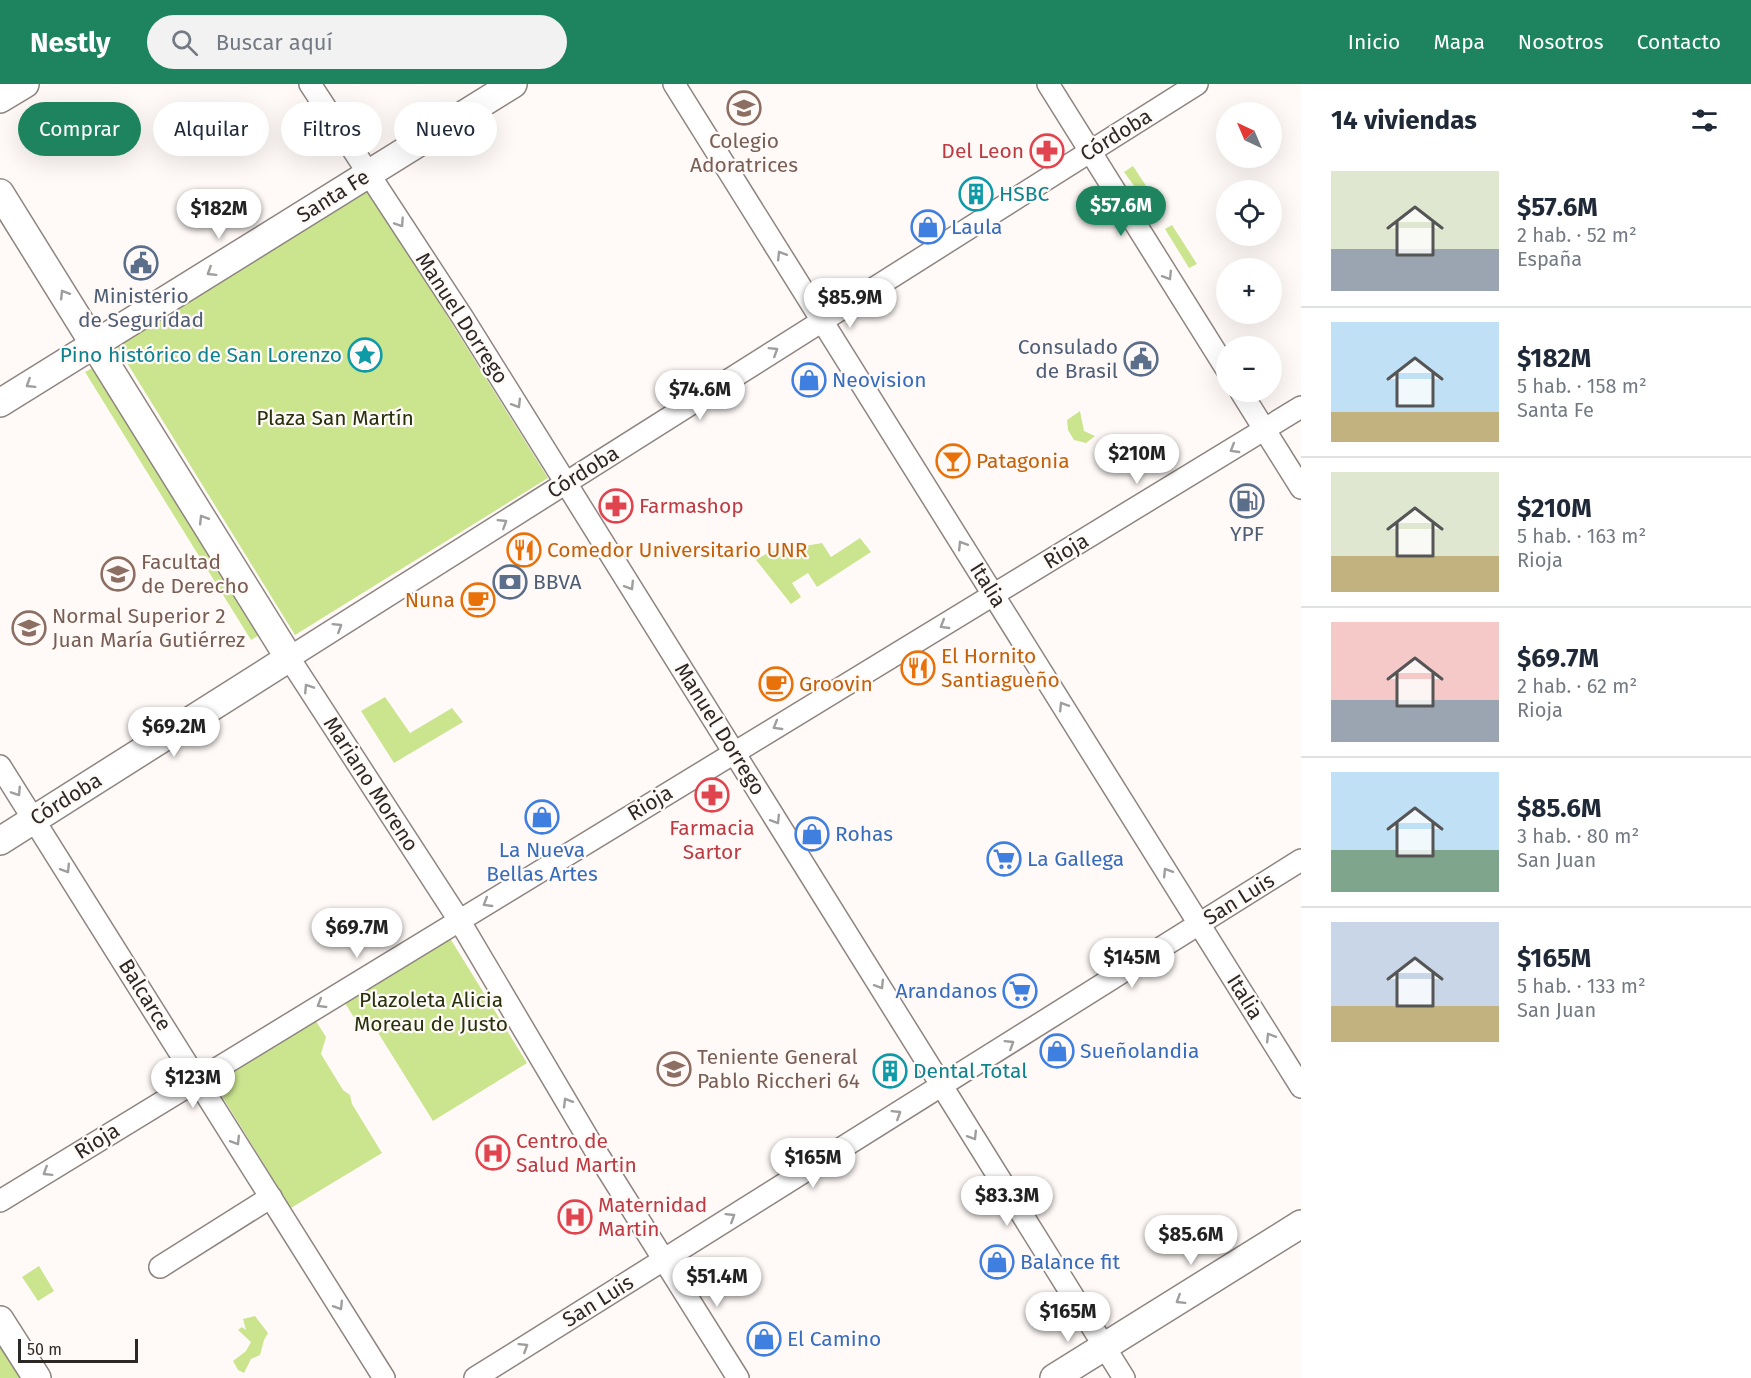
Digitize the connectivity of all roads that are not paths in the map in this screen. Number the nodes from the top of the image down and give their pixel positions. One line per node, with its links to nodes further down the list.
1 (25, 84): 7 (main road)
2 (310, 84): 9 (street, Manuel Dorrego)
3 (513, 84): 9 (main road, Santa Fe)
4 (674, 84): 11 (street, Italia, one-way to 4)
5 (1048, 84): 8 (street)
6 (1197, 84): 8 (street, Córdoba)
7 (0, 99)
8 (1090, 151): 11 (street, Córdoba); 13 (street, one-way to 13)
9 (368, 174): 12 (main road, Santa Fe, one-way to 12); 18 (street, Manuel Dorrego, one-way to 18)
10 (0, 193): 12 (main road, Mariano Moreno, one-way to 10)
11 (822, 321): 18 (street, Córdoba, one-way to 11); 20 (street, Italia, one-way to 11)
12 (95, 344): 15 (main road, Santa Fe, one-way to 15); 21 (main road, Mariano Moreno, one-way to 12)
13 (1216, 352)
14 (1247, 402): 17 (street)
15 (0, 403)
16 (1301, 407): 17 (street, Rioja)
17 (1265, 430): 19 (street); 20 (street, Rioja, one-way to 20)
18 (566, 483): 21 (street, Córdoba, one-way to 18); 22 (street, Manuel Dorrego, one-way to 22)
19 (1301, 488)
20 (993, 595): 22 (street, Rioja, one-way to 22); 28 (street, Italia, one-way to 20)
21 (289, 658): 24 (main road, Córdoba); 27 (street, Mariano Moreno, one-way to 21)
22 (734, 752): 27 (street, Rioja, one-way to 27); 30 (street, Manuel Dorrego, one-way to 30)
23 (0, 766): 24 (street, Balcarce, one-way to 24)
24 (34, 819): 25 (main road, Córdoba); 29 (street, Balcarce, one-way to 29)
25 (0, 841)
26 (1301, 860): 28 (street, San Luis)
27 (459, 920): 29 (street, Rioja, one-way to 29); 35 (street, Mariano Moreno, one-way to 27)
28 (1199, 924): 30 (street, San Luis, one-way to 28); 31 (street, Italia, one-way to 28)
29 (198, 1079): 32 (street, Balcarce, one-way to 32); 33 (street, Rioja, one-way to 33)
30 (942, 1086): 35 (street, San Luis, one-way to 30); 38 (street, Manuel Dorrego, one-way to 38)
31 (1301, 1087)
32 (271, 1197): 36 (street); 40 (street, Balcarce, one-way to 40)
33 (0, 1201)
34 (1301, 1224): 38 (main road, one-way to 38)
35 (664, 1259): 41 (street, San Luis, one-way to 35); 42 (street, Mariano Moreno)
36 (160, 1267)
37 (0, 1320): 39 (main road)
38 (1105, 1347): 43 (main road); 44 (street, Manuel Dorrego)
39 (37, 1378)
40 (384, 1378)
41 (475, 1378)
42 (738, 1378)
43 (1054, 1378)
44 (1124, 1378)

